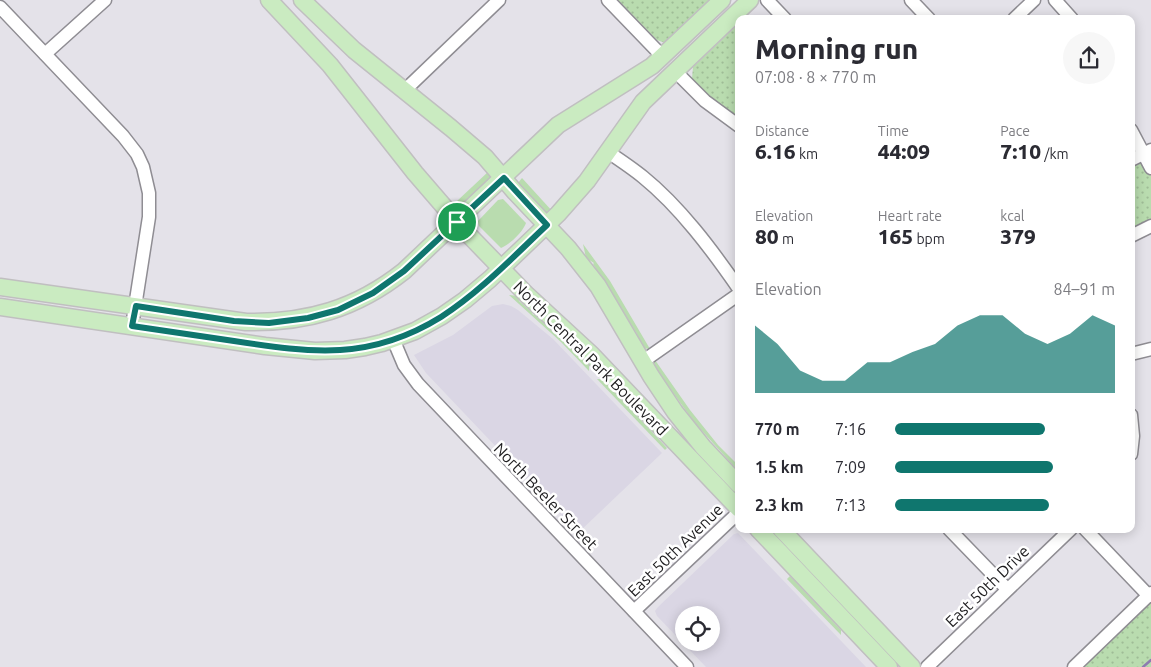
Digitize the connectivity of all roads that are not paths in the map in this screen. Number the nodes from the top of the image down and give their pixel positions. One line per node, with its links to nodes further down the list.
1 (106, 0): 17 (street)
2 (269, 0): 28 (main road, North Central Park Boulevard)
3 (302, 0): 20 (main road, North Central Park Boulevard)
4 (500, 0): 20 (street)
5 (608, 0): 18 (street)
6 (722, 0): 18 (main road)
7 (750, 0): 19 (main road)
8 (767, 0): 13 (street)
9 (911, 0): 14 (street)
10 (1034, 0): 15 (street)
11 (1055, 0): 16 (street)
12 (0, 7): 17 (street)
13 (781, 15)
14 (925, 15)
15 (1018, 15)
16 (1068, 15)
17 (45, 54): 36 (street)
18 (663, 57): 27 (main road)
19 (676, 71): 21 (street); 23 (main road)
20 (404, 90): 27 (main road, North Central Park Boulevard)
21 (735, 123)
22 (1135, 136): 24 (street)
23 (608, 152): 29 (main road); 33 (street)
24 (1147, 152): 25 (street); 26 (street)
25 (1135, 158)
26 (1151, 168)
27 (504, 178): 28 (main road); 29 (main road, North Central Park Boulevard)
28 (457, 222): 32 (main road, North Central Park Boulevard); 36 (main road)
29 (547, 225): 32 (main road); 42 (main road, North Central Park Boulevard)
30 (1151, 226): 31 (street)
31 (1135, 234)
32 (501, 268): 39 (main road); 44 (main road, North Central Park Boulevard)
33 (735, 284)
34 (0, 287): 36 (main road)
35 (735, 297): 42 (street)
36 (136, 306): 38 (street)
37 (0, 307): 38 (main road)
38 (132, 326): 39 (main road)
39 (393, 339): 53 (street, North Beeler Street)
40 (1151, 349): 41 (street)
41 (1135, 353)
42 (642, 362): 43 (main road, North Central Park Boulevard)
43 (735, 481)
44 (735, 506)
45 (735, 514): 53 (street, East 50th Avenue)
46 (762, 533): 55 (main road)
47 (785, 533): 56 (main road)
48 (953, 533): 51 (street)
49 (1067, 533): 51 (street, East 50th Drive)
50 (1089, 533): 52 (street)
51 (1007, 590): 57 (street, East 50th Drive)
52 (1150, 595): 58 (street)
53 (634, 611): 54 (street, North Beeler Street)
54 (687, 667)
55 (889, 667)
56 (912, 667)
57 (927, 667)
58 (1074, 667)

